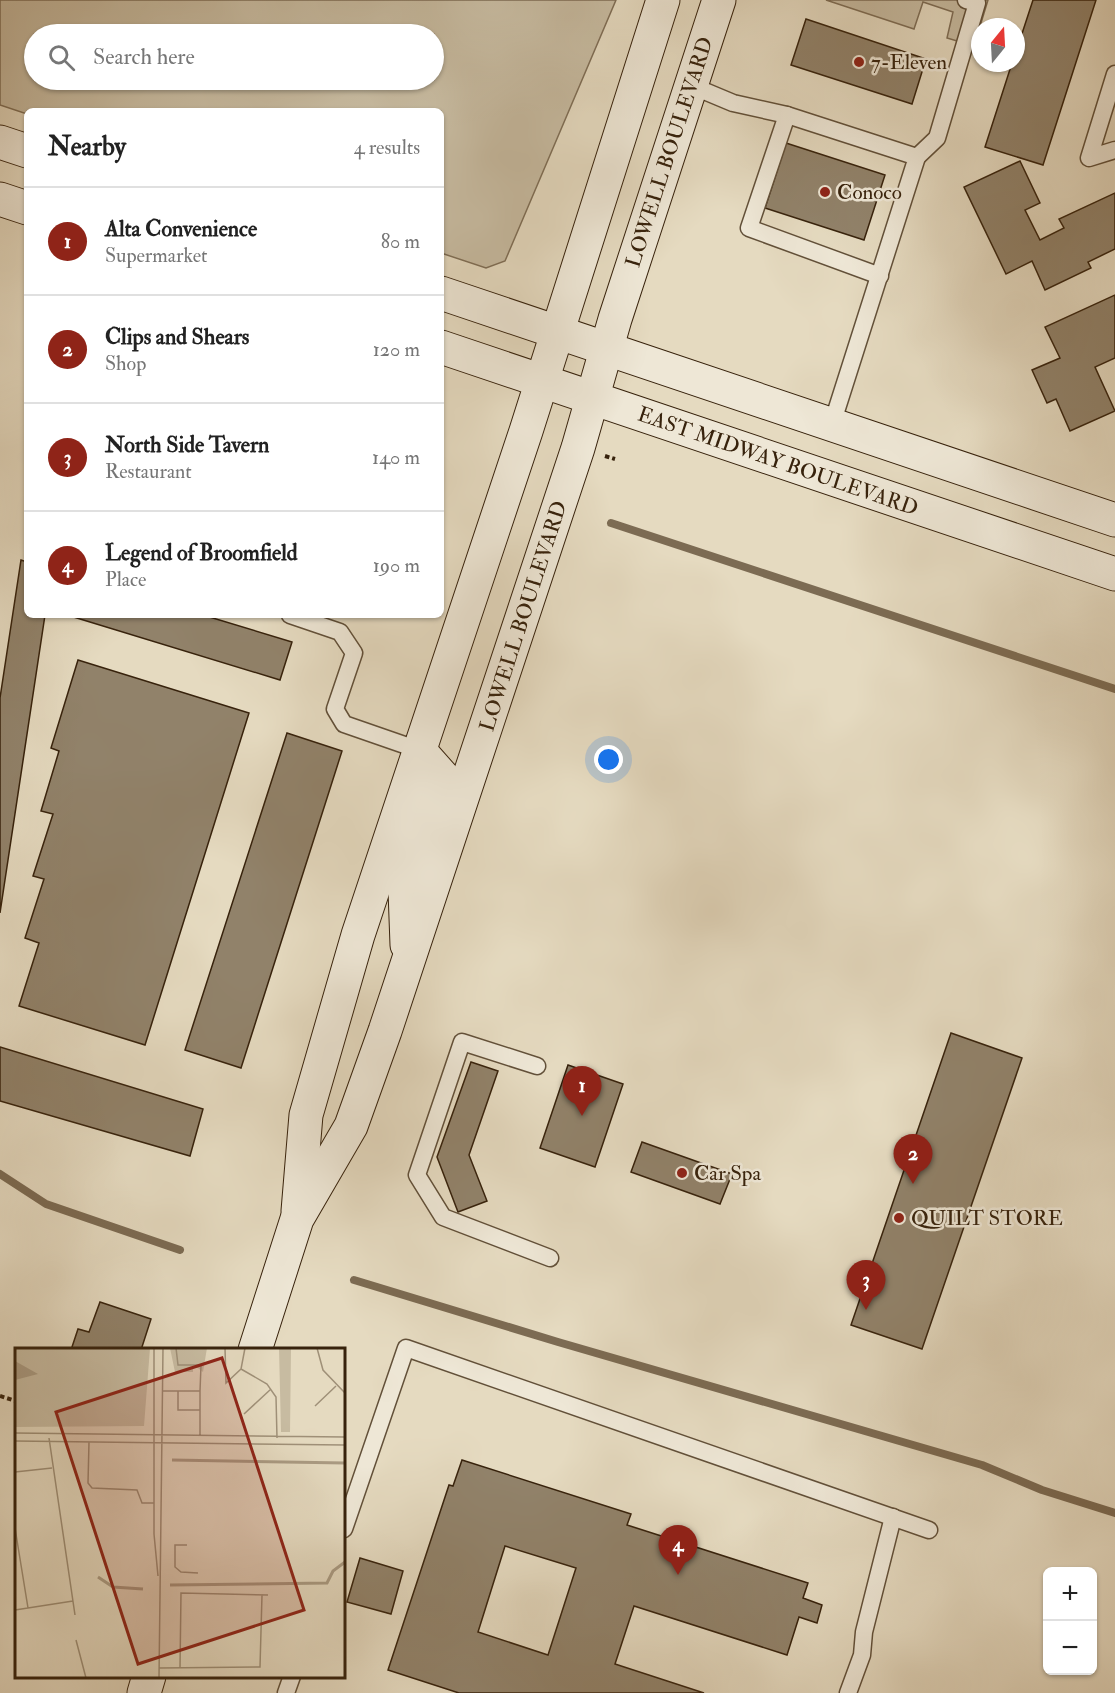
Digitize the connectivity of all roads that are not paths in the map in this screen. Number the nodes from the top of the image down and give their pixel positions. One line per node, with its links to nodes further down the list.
1 (663, 0): 15 (main road, LOWELL BOULEVARD)
2 (719, 0): 5 (main road, LOWELL BOULEVARD)
3 (966, 0): 10 (lane)
4 (1115, 74): 8 (lane)
5 (690, 85): 6 (lane); 17 (main road, LOWELL BOULEVARD)
6 (787, 115): 10 (lane); 13 (lane)
7 (0, 142): 9 (main road)
8 (1115, 150)
9 (24, 151)
10 (917, 157): 13 (lane)
11 (0, 199): 12 (main road)
12 (24, 207)
13 (880, 276): 20 (lane)
14 (444, 294): 15 (main road)
15 (556, 333): 17 (main road); 18 (main road, LOWELL BOULEVARD)
16 (444, 348): 18 (main road, EAST MIDWAY BOULEVARD)
17 (607, 350): 19 (main road, LOWELL BOULEVARD); 20 (main road)
18 (543, 381): 19 (main road, EAST MIDWAY BOULEVARD); 24 (main road, LOWELL BOULEVARD)
19 (594, 398): 22 (main road, EAST MIDWAY BOULEVARD); 25 (main road, LOWELL BOULEVARD)
20 (832, 424): 21 (main road)
21 (1115, 520)
22 (1115, 574)
23 (299, 618): 24 (lane)
24 (419, 750): 25 (main road); 27 (main road, LOWELL BOULEVARD)
25 (408, 964): 27 (main road, LOWELL BOULEVARD)
26 (537, 1066): 28 (lane)
27 (297, 1219): 29 (main road, LOWELL BOULEVARD)
28 (550, 1258)
29 (256, 1348)
30 (893, 1517): 31 (lane); 32 (lane); 37 (lane)
31 (345, 1526)
32 (929, 1530)
33 (149, 1678): 35 (main road)
34 (292, 1678): 36 (lane)
35 (144, 1693)
36 (286, 1693)
37 (848, 1693)

